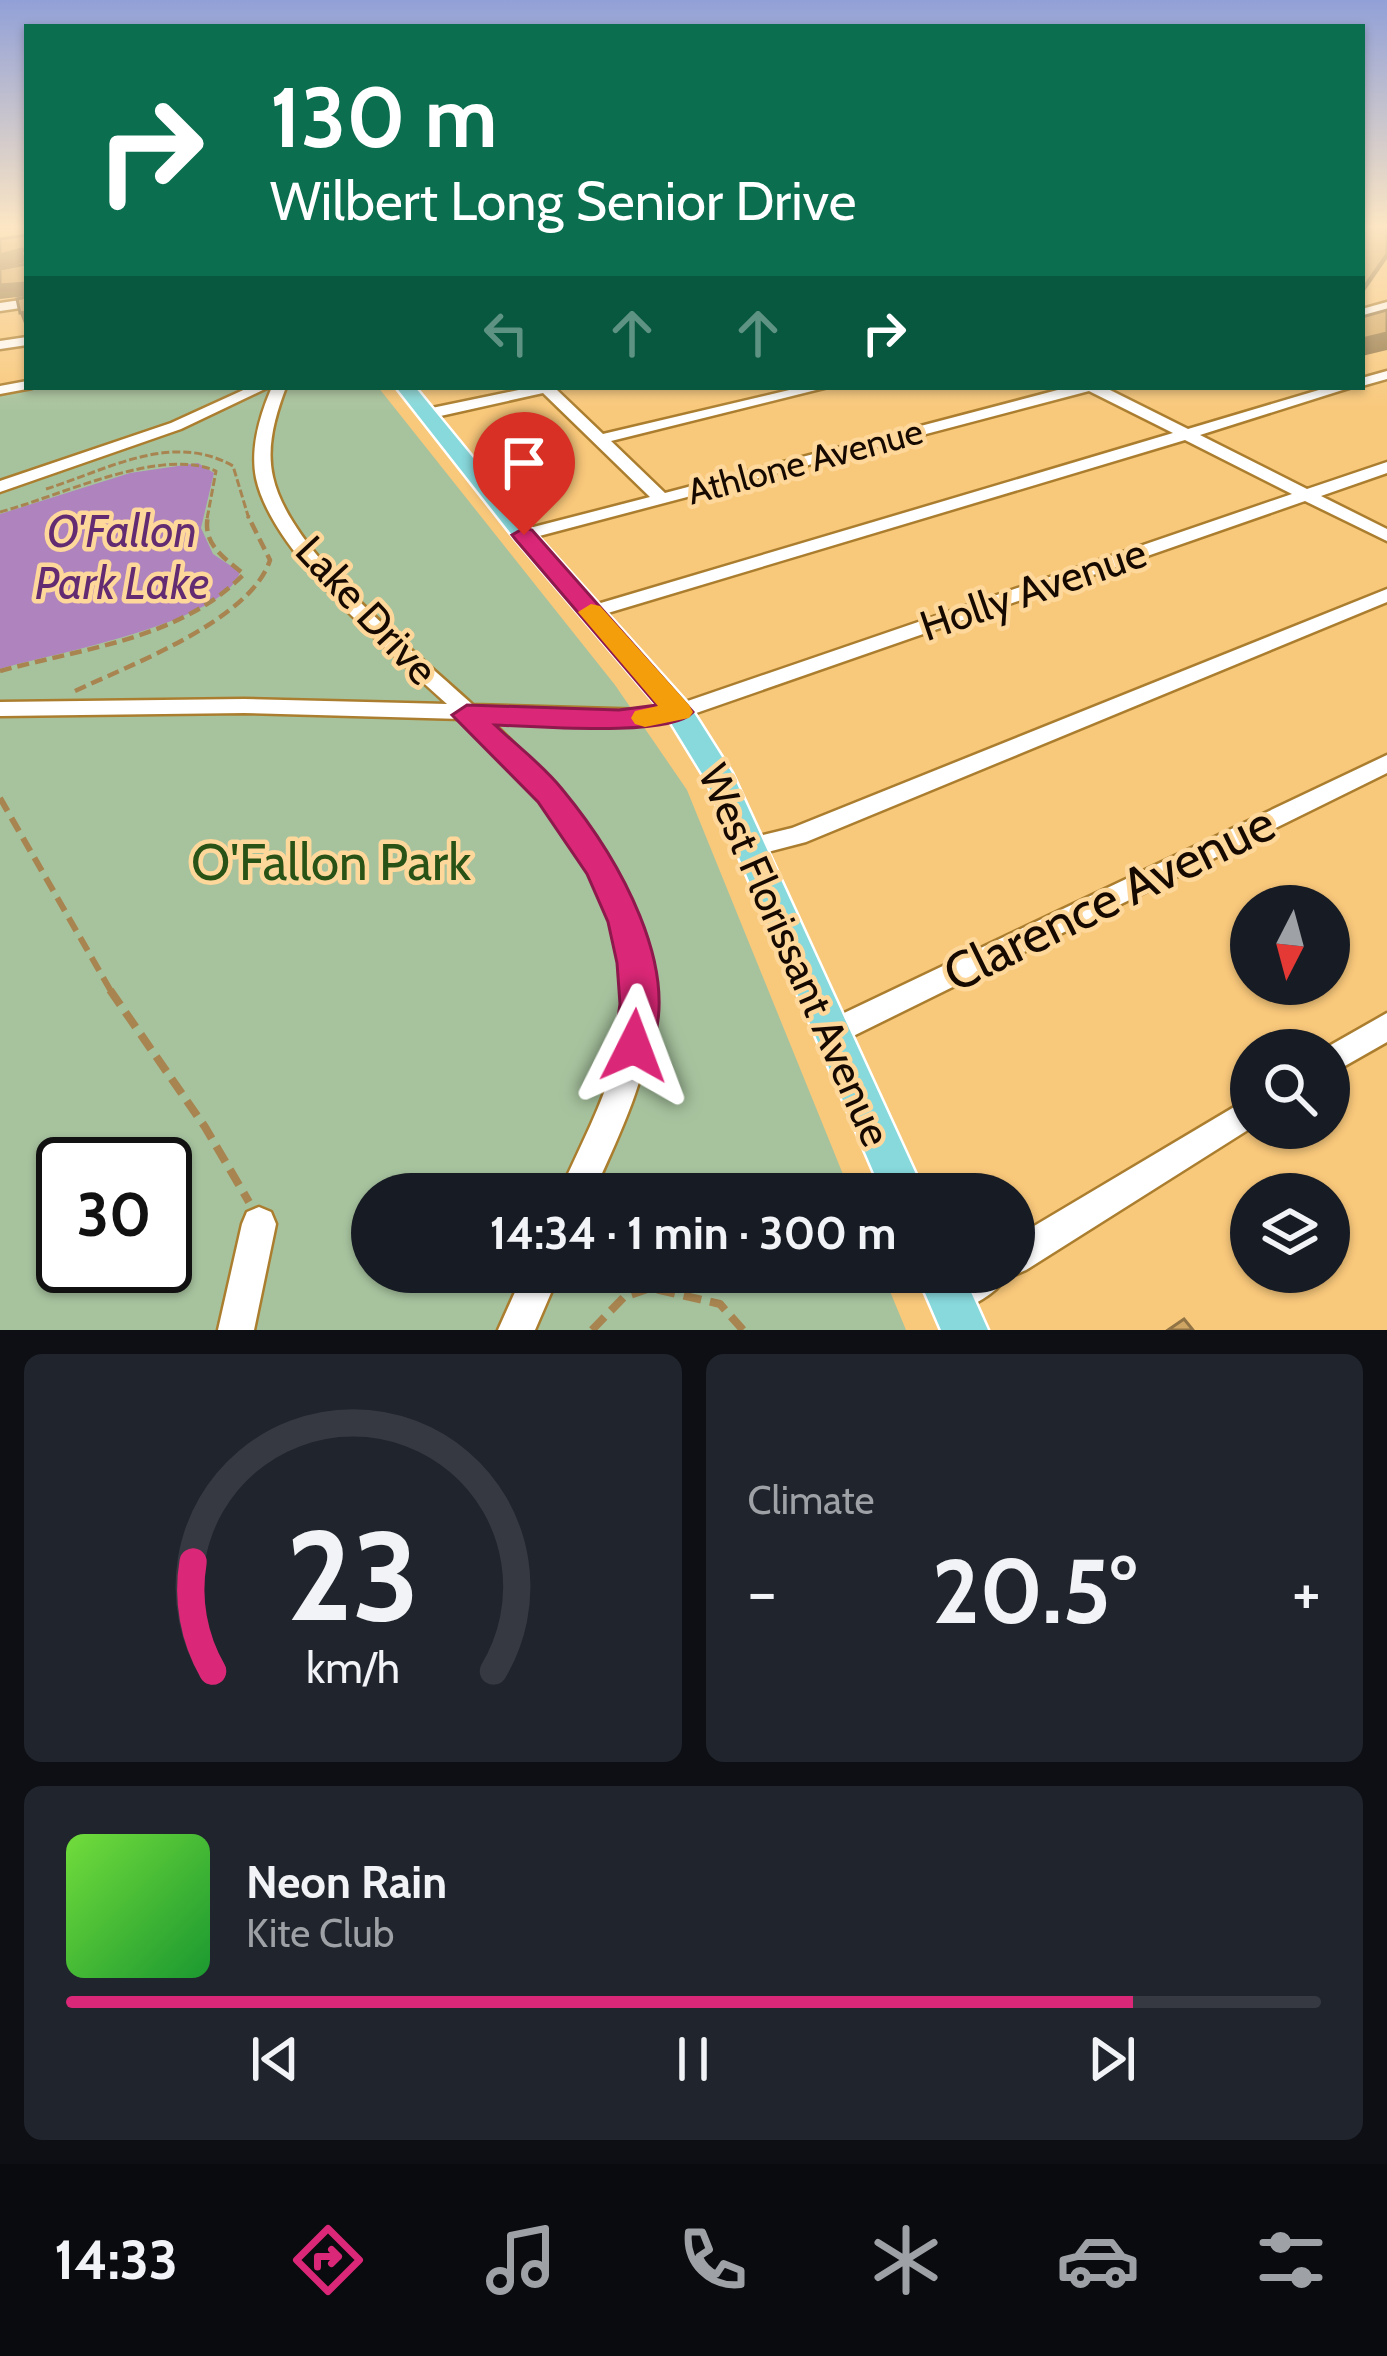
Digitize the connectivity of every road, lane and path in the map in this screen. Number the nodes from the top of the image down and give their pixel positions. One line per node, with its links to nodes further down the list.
1 (255, 390): 14 (street)
2 (278, 390): 27 (street, Lake Drive)
3 (407, 390): 10 (main road, West Florissant Avenue)
4 (541, 390): 10 (street)
5 (552, 390): 12 (street)
6 (809, 390): 12 (street)
7 (1079, 390): 17 (street, Athlone Avenue)
8 (1096, 390): 11 (street)
9 (1335, 390): 11 (street)
10 (427, 414): 19 (main road, West Florissant Avenue)
11 (1186, 434): 15 (street); 22 (street)
12 (601, 440): 17 (street)
13 (1387, 467): 15 (street, Holly Avenue)
14 (0, 487)
15 (1306, 495): 20 (street); 26 (street, Holly Avenue)
16 (22, 496): 24 (path)
17 (662, 499): 19 (street, Athlone Avenue)
18 (0, 512): 23 (path)
19 (524, 535): 22 (main road, West Florissant Avenue)
20 (1387, 536)
21 (1387, 595): 30 (street)
22 (591, 612): 26 (main road, West Florissant Avenue)
23 (0, 671)
24 (38, 708): 25 (street, Holly Avenue); 27 (street, Holly Avenue)
25 (0, 709)
26 (679, 712): 27 (street, Holly Avenue); 30 (main road, West Florissant Avenue)
27 (467, 715): 35 (street, Lake Drive)
28 (1387, 763): 32 (street, Clarence Avenue)
29 (0, 798): 37 (path)
30 (752, 847): 32 (main road, West Florissant Avenue)
31 (1387, 1026): 33 (street)
32 (831, 1033): 36 (main road, West Florissant Avenue)
33 (1350, 1049)
34 (1230, 1124): 38 (street)
35 (585, 1173)
36 (894, 1173)
37 (259, 1224): 40 (street)
38 (1035, 1245)
39 (533, 1293): 41 (street)
40 (236, 1330)
41 (516, 1330)
42 (592, 1330): 43 (path)
43 (743, 1330)

